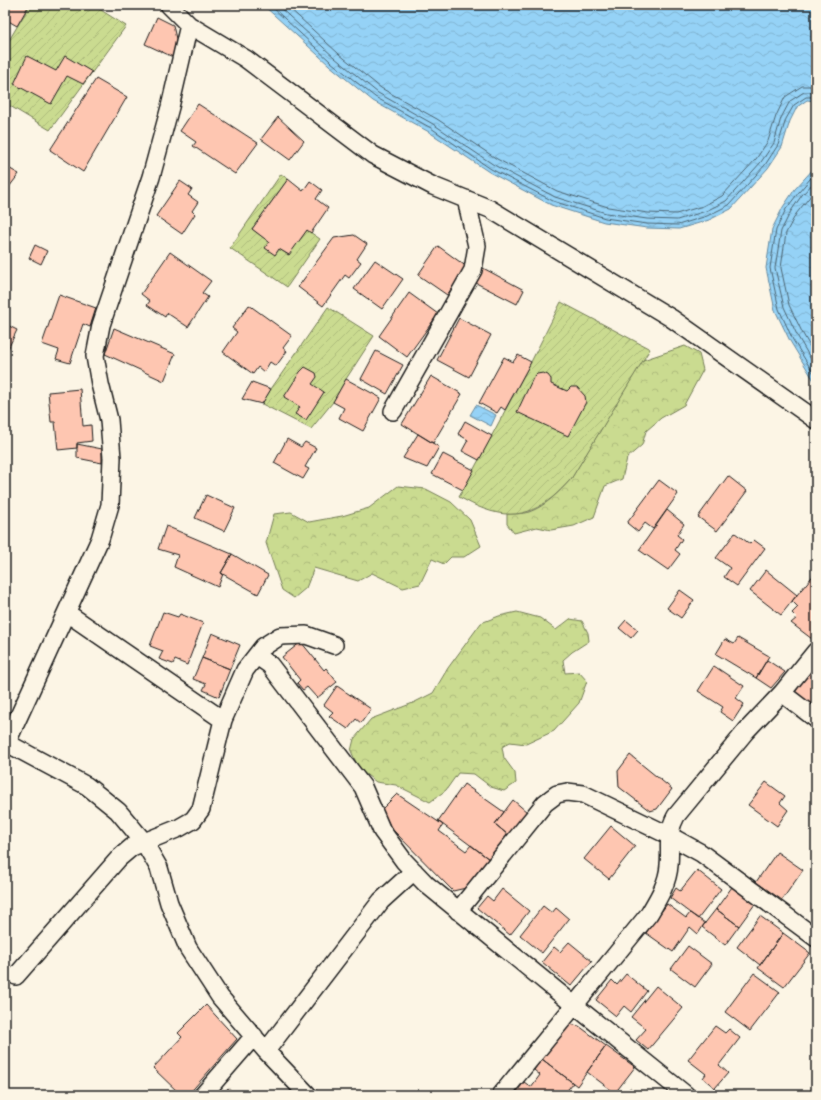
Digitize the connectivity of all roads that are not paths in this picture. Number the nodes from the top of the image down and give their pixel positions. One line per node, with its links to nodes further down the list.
1 (169, 5): 2 (street)
2 (189, 25): 3 (street); 6 (street)
3 (466, 199): 4 (street); 5 (street)
4 (393, 411)
5 (816, 420)
6 (67, 613): 12 (street); 13 (street)
7 (334, 645): 9 (street)
8 (816, 651): 10 (street)
9 (257, 656): 12 (street); 16 (street)
10 (782, 693): 11 (street); 14 (street)
11 (816, 719)
12 (223, 720): 15 (street)
13 (6, 742): 15 (street)
14 (670, 836): 17 (street); 18 (street); 20 (street)
15 (144, 842): 19 (street); 21 (street)
16 (414, 871): 17 (street); 22 (street)
17 (458, 911): 20 (street)
18 (816, 938)
19 (16, 976)
20 (574, 1005): 25 (street); 26 (street)
21 (254, 1036): 22 (street); 23 (street)
22 (266, 1051): 24 (street)
23 (203, 1095)
24 (308, 1095)
25 (501, 1095)
26 (686, 1095)

